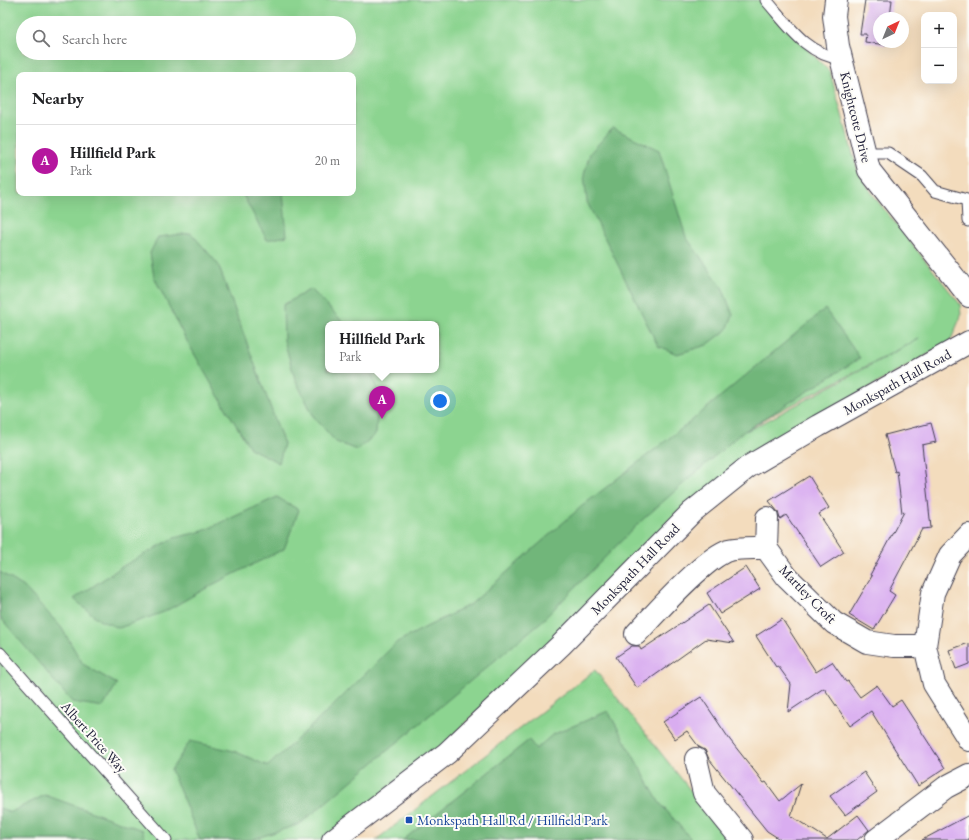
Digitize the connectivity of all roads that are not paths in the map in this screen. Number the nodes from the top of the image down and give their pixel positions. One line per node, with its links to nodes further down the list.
1 (766, 0): 3 (lane)
2 (836, 0): 3 (street, Knightcote Drive)
3 (842, 59): 4 (street, Knightcote Drive)
4 (864, 153): 5 (lane); 6 (street, Knightcote Drive)
5 (968, 221)
6 (969, 296)
7 (969, 342): 18 (street, Monkspath Hall Road)
8 (767, 518): 10 (street)
9 (969, 535): 12 (street)
10 (766, 548): 11 (street); 12 (street, Martley Croft)
11 (636, 634)
12 (925, 646): 14 (street)
13 (0, 654): 17 (lane, Albert Price Way)
14 (969, 740)
15 (696, 759): 19 (street)
16 (969, 775): 20 (street)
17 (166, 840)
18 (333, 840)
19 (742, 840)
20 (876, 840)

